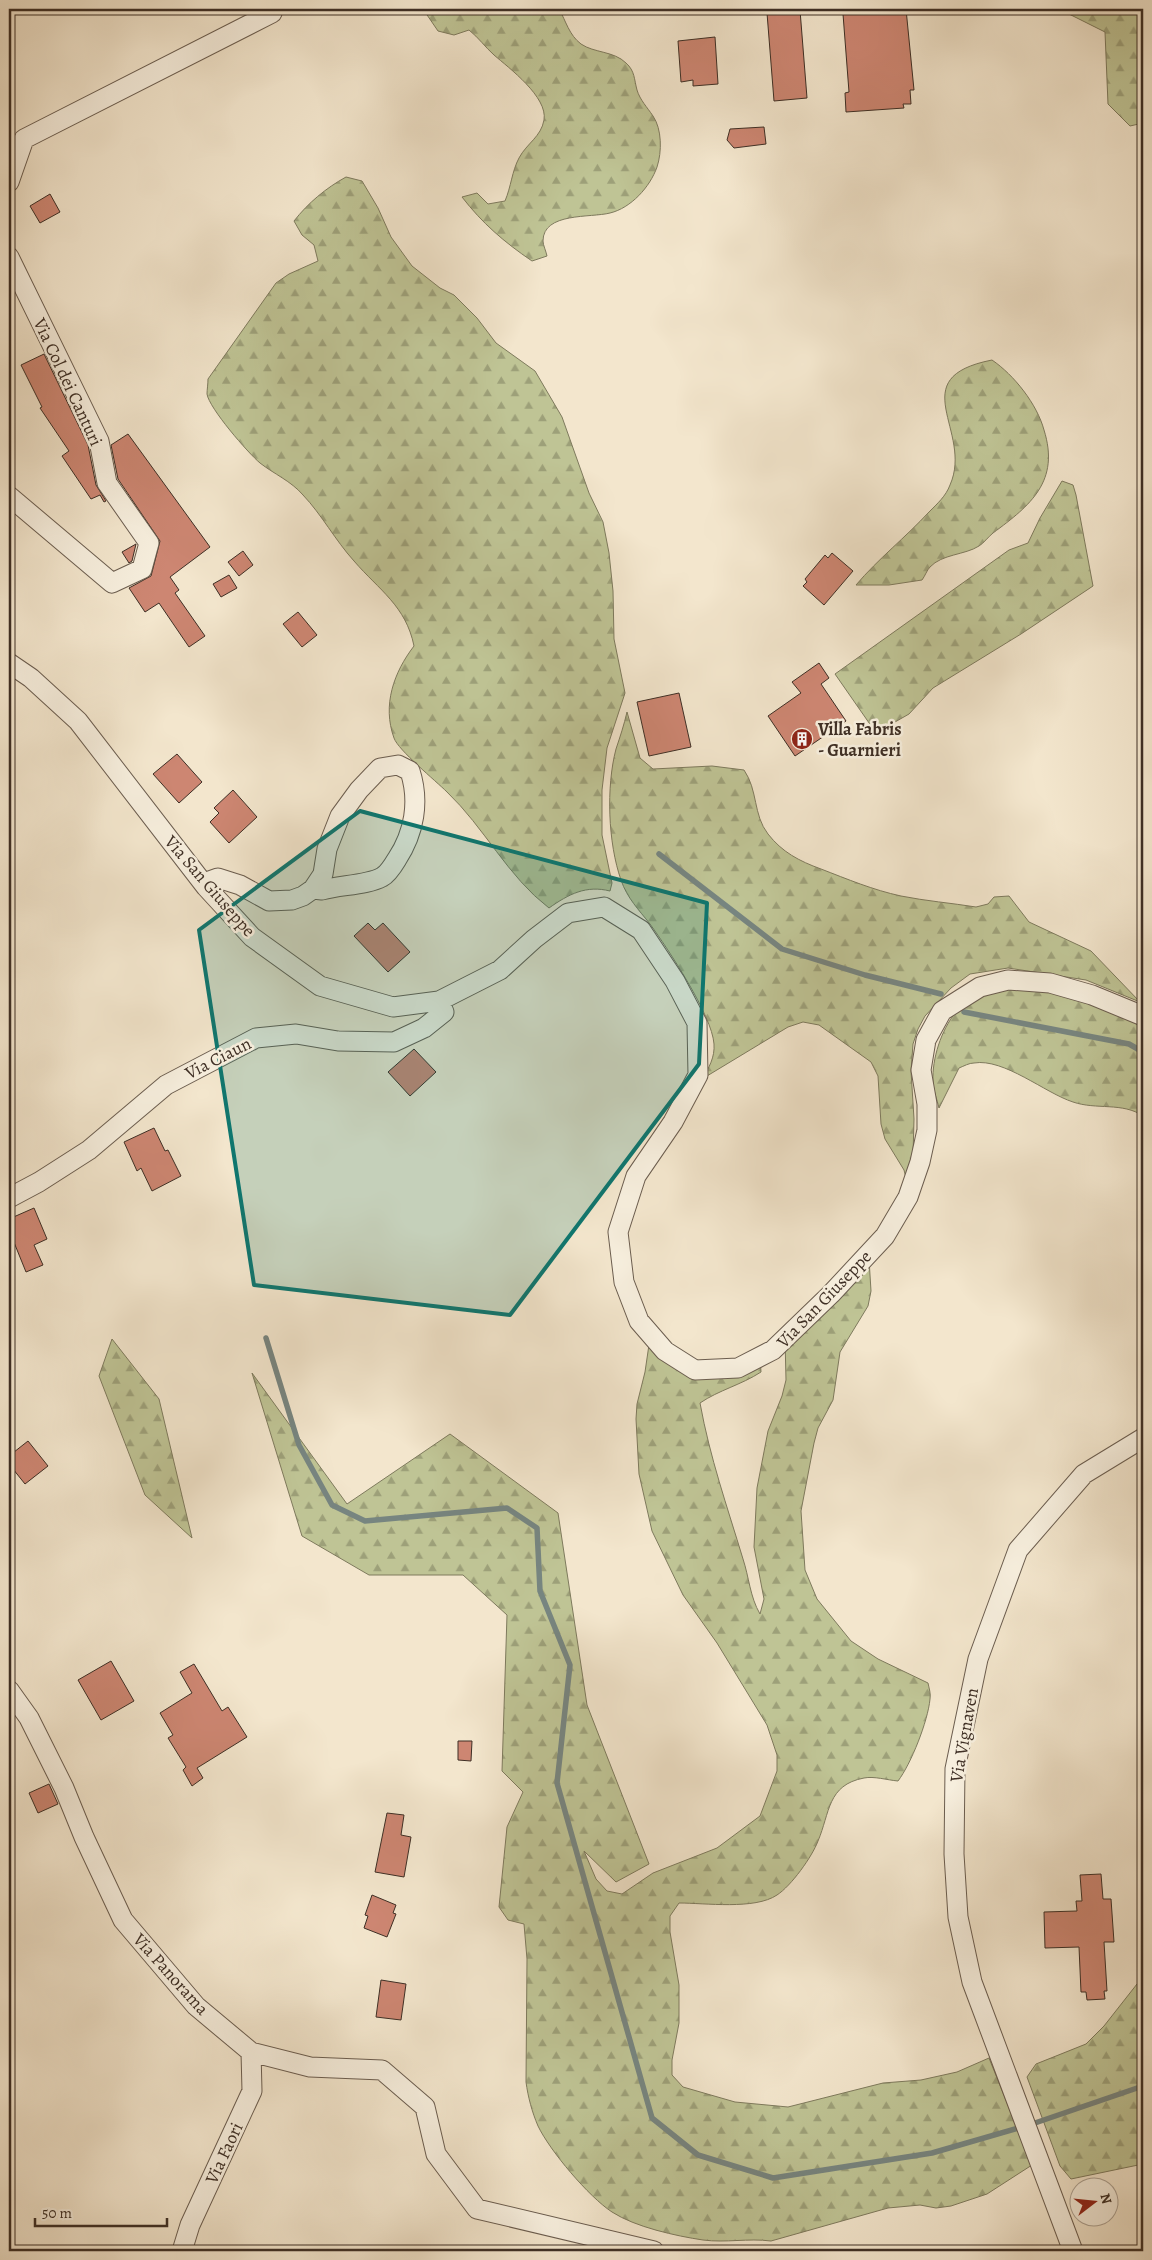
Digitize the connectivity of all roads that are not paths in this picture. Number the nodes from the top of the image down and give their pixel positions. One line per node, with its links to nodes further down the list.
1 (272, 13): 2 (street)
2 (9, 182)
3 (9, 257): 4 (street, Via Col dei Canturi)
4 (9, 496)
5 (9, 664): 6 (street, Via San Giuseppe)
6 (204, 883): 7 (street); 8 (street, Via San Giuseppe)
7 (313, 889): 7 (street)
8 (440, 1001): 9 (street, Via San Giuseppe); 10 (street, Via Ciaun)
9 (1143, 1016)
10 (9, 1198)
11 (1143, 1438): 16 (street, Via Vignaven)
12 (9, 1690): 13 (street, Via Panorama)
13 (251, 2052): 14 (street, Via Faori); 15 (street, Via Panorama)
14 (182, 2251)
15 (654, 2251)
16 (1073, 2251)

